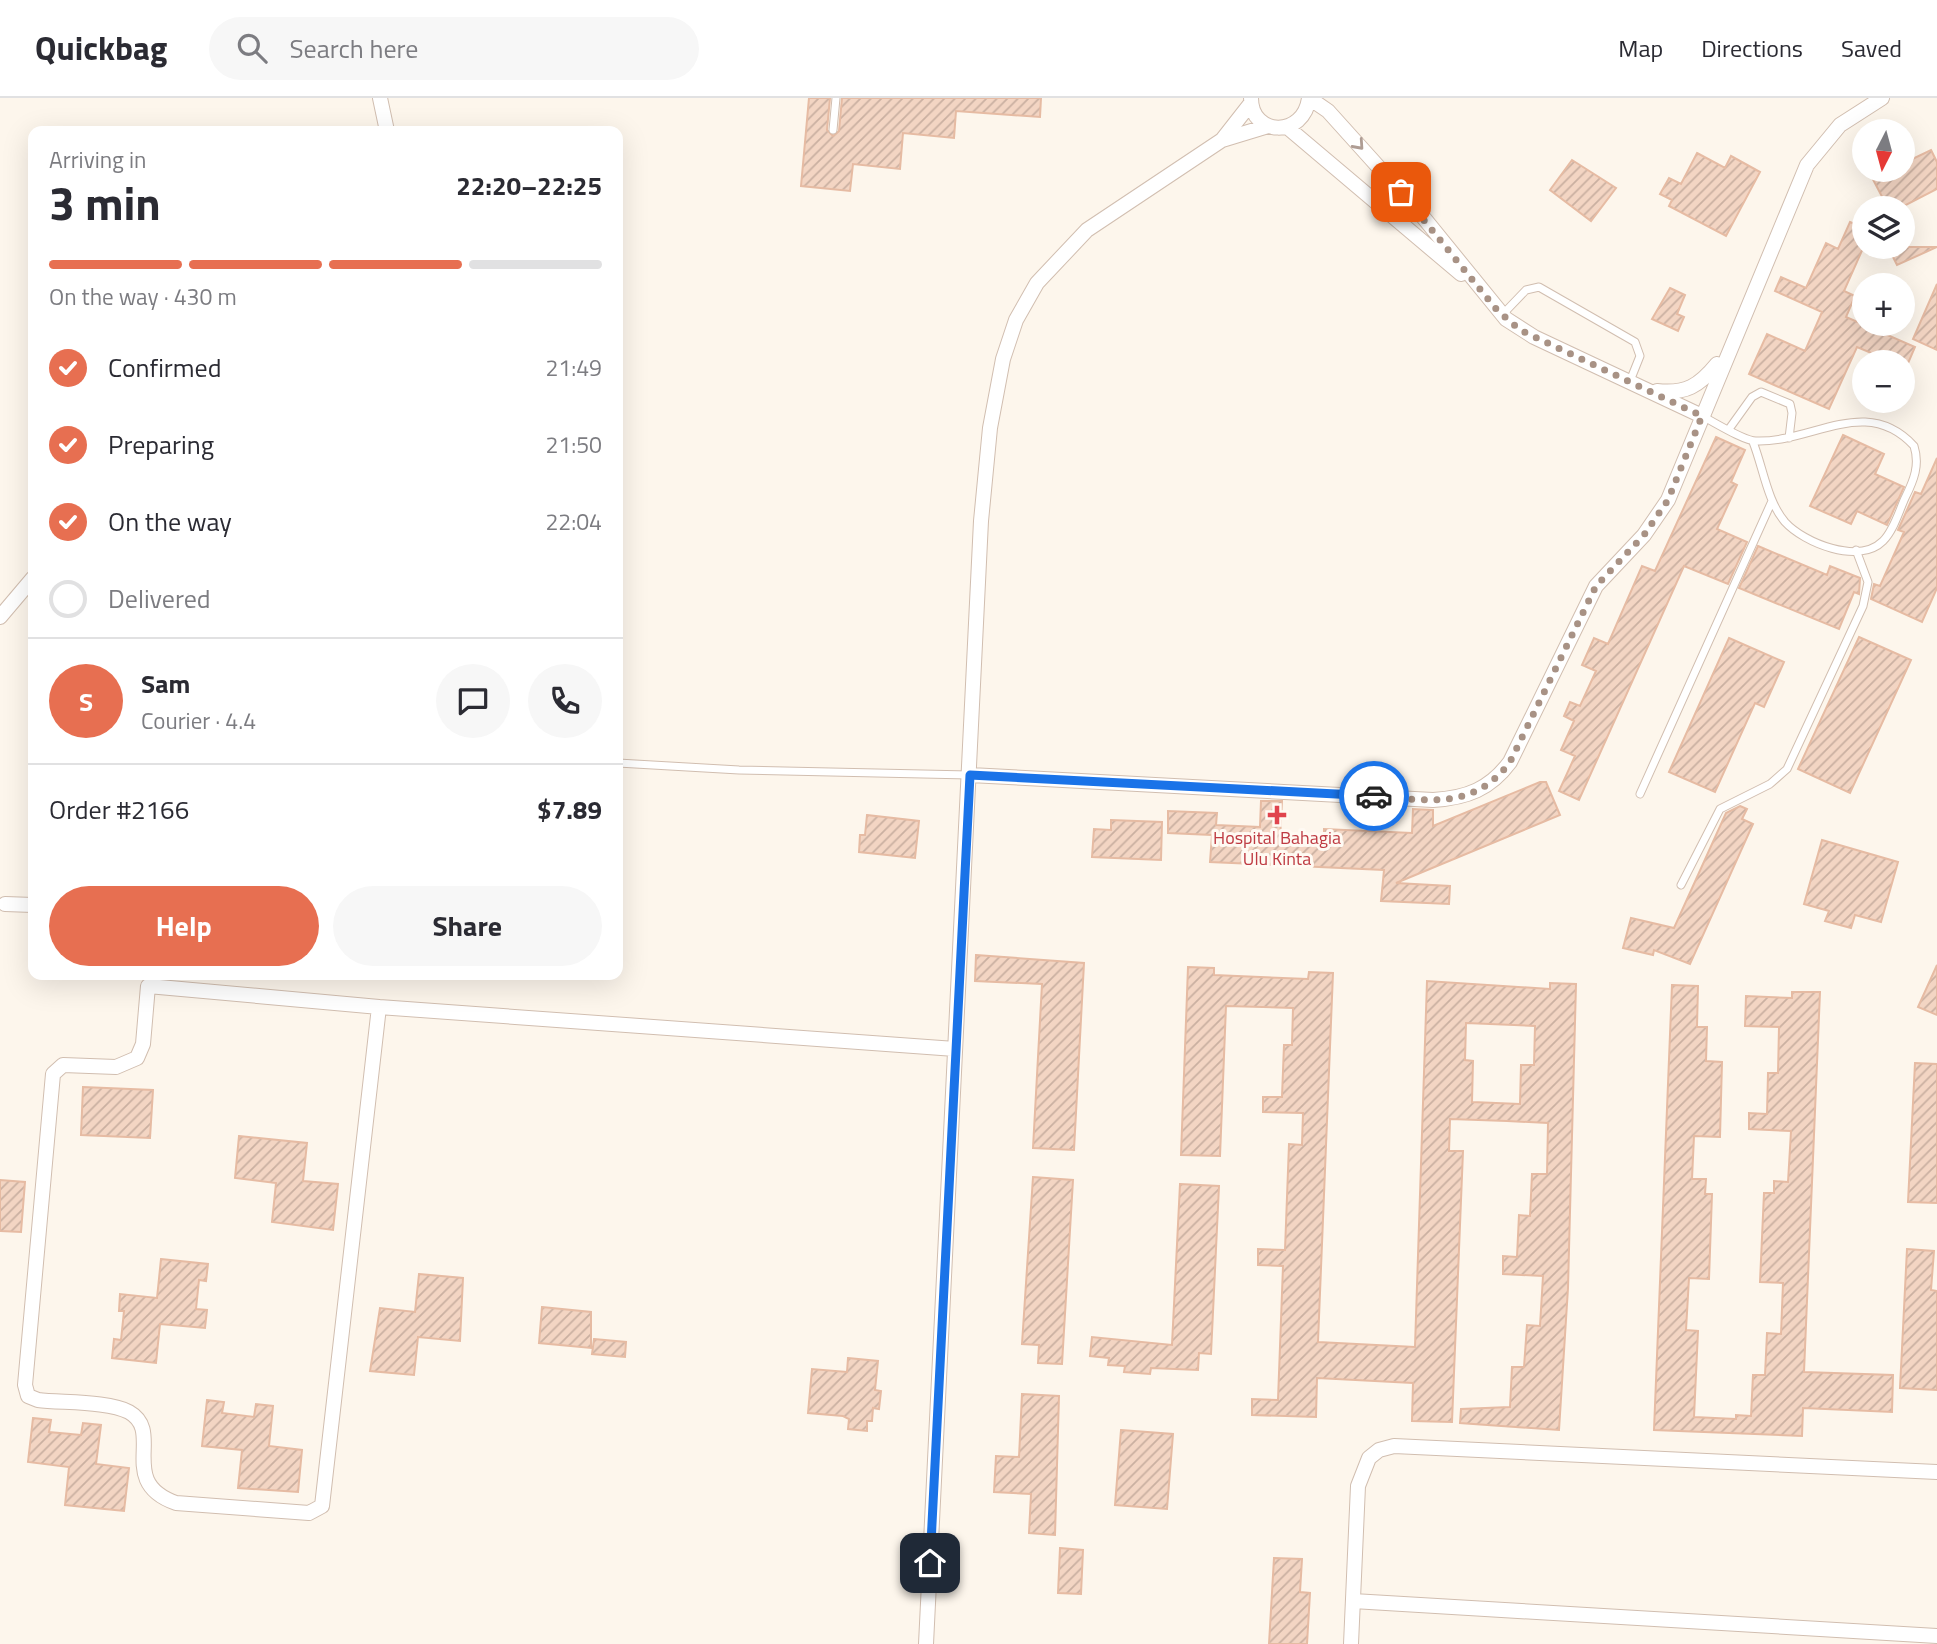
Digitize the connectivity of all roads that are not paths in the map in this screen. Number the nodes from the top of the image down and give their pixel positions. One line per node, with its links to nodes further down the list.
1 (380, 98): 6 (street)
2 (836, 98): 9 (lane)
3 (1309, 98): 8 (street); 11 (street, one-way to 11)
4 (1882, 98): 13 (street)
5 (1251, 101): 7 (street); 10 (street)
6 (386, 126)
7 (1268, 126): 8 (street); 10 (street)
8 (1287, 127): 11 (street)
9 (833, 130)
10 (1222, 140): 25 (street)
11 (1481, 290): 12 (street)
12 (1502, 315): 14 (street); 14 (lane)
13 (1727, 352): 15 (street); 16 (street)
14 (1630, 381): 15 (street)
15 (1648, 390): 16 (street)
16 (1702, 416): 17 (lane); 25 (street)
17 (1729, 429): 18 (lane); 19 (lane)
18 (1789, 438): 19 (lane); 21 (lane)
19 (1753, 442): 20 (lane)
20 (1772, 501): 21 (lane); 26 (lane)
21 (1856, 550): 27 (lane)
22 (28, 584): 23 (street)
23 (0, 617)
24 (623, 763): 25 (lane)
25 (970, 775): 32 (street)
26 (1640, 794)
27 (1681, 885)
28 (2, 904): 29 (street)
29 (28, 905)
30 (148, 980): 31 (street); 31 (street)
31 (379, 1007): 32 (street)
32 (955, 1049): 36 (street)
33 (1937, 1472): 34 (street)
34 (1353, 1601): 35 (street); 37 (street)
35 (1937, 1636)
36 (926, 1644)
37 (1351, 1644)

